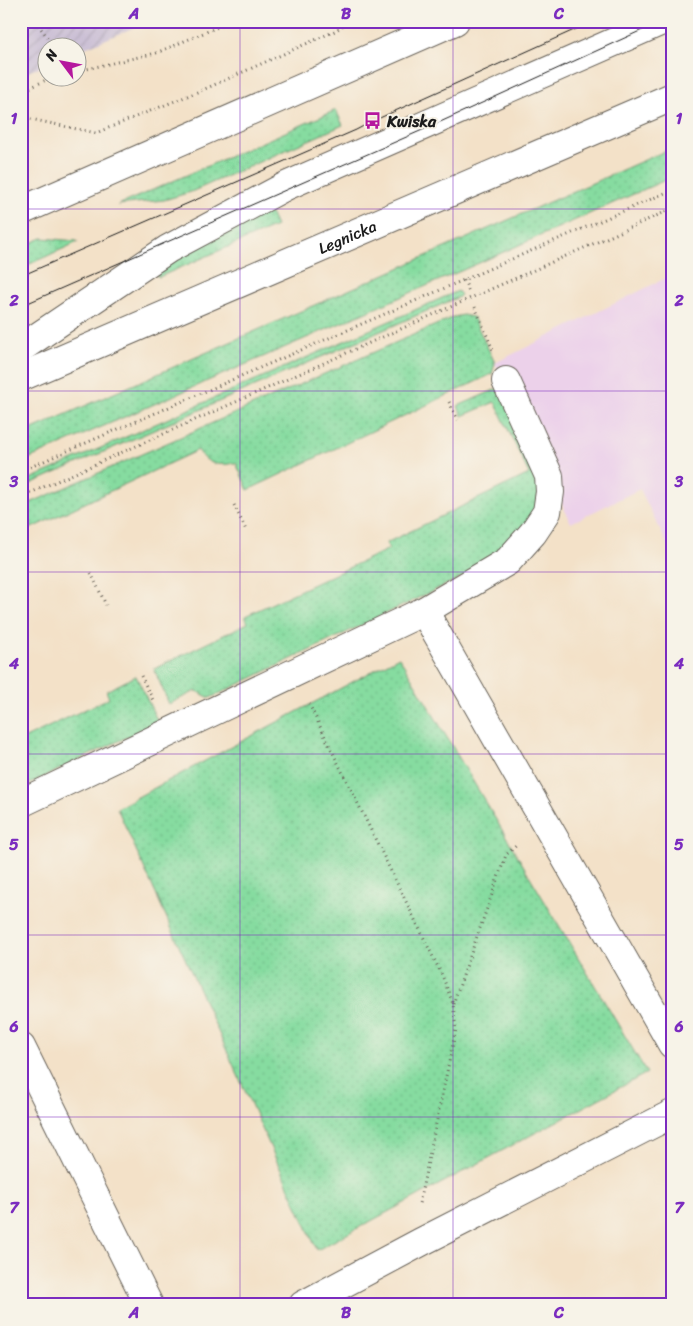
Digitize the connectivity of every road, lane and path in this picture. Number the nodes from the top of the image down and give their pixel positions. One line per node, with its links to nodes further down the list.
1 (35, 21): 6 (path)
2 (232, 21): 7 (path)
3 (349, 21): 11 (path)
4 (455, 21): 14 (main road)
5 (662, 21): 18 (main road)
6 (48, 38)
7 (88, 69)
8 (38, 84): 9 (path)
9 (21, 92)
10 (672, 97): 19 (main road, Legnicka)
11 (21, 117)
12 (672, 190): 15 (path)
13 (672, 209): 24 (path)
14 (21, 211)
15 (464, 280): 16 (path); 23 (path)
16 (469, 292)
17 (475, 307): 20 (path)
18 (21, 348)
19 (21, 376)
20 (506, 381): 29 (main road)
21 (448, 402): 22 (path)
22 (458, 420)
23 (21, 471)
24 (21, 497)
25 (234, 505): 26 (path)
26 (246, 530)
27 (91, 573): 28 (path)
28 (106, 605)
29 (424, 611): 30 (main road); 32 (main road)
30 (294, 672): 31 (main road); 33 (path)
31 (21, 803)
32 (544, 820): 33 (path); 34 (main road)
33 (453, 1004): 37 (path)
34 (672, 1044)
35 (21, 1047): 38 (main road)
36 (672, 1114): 37 (main road)
37 (421, 1242): 39 (main road)
38 (149, 1305)
39 (304, 1305)

